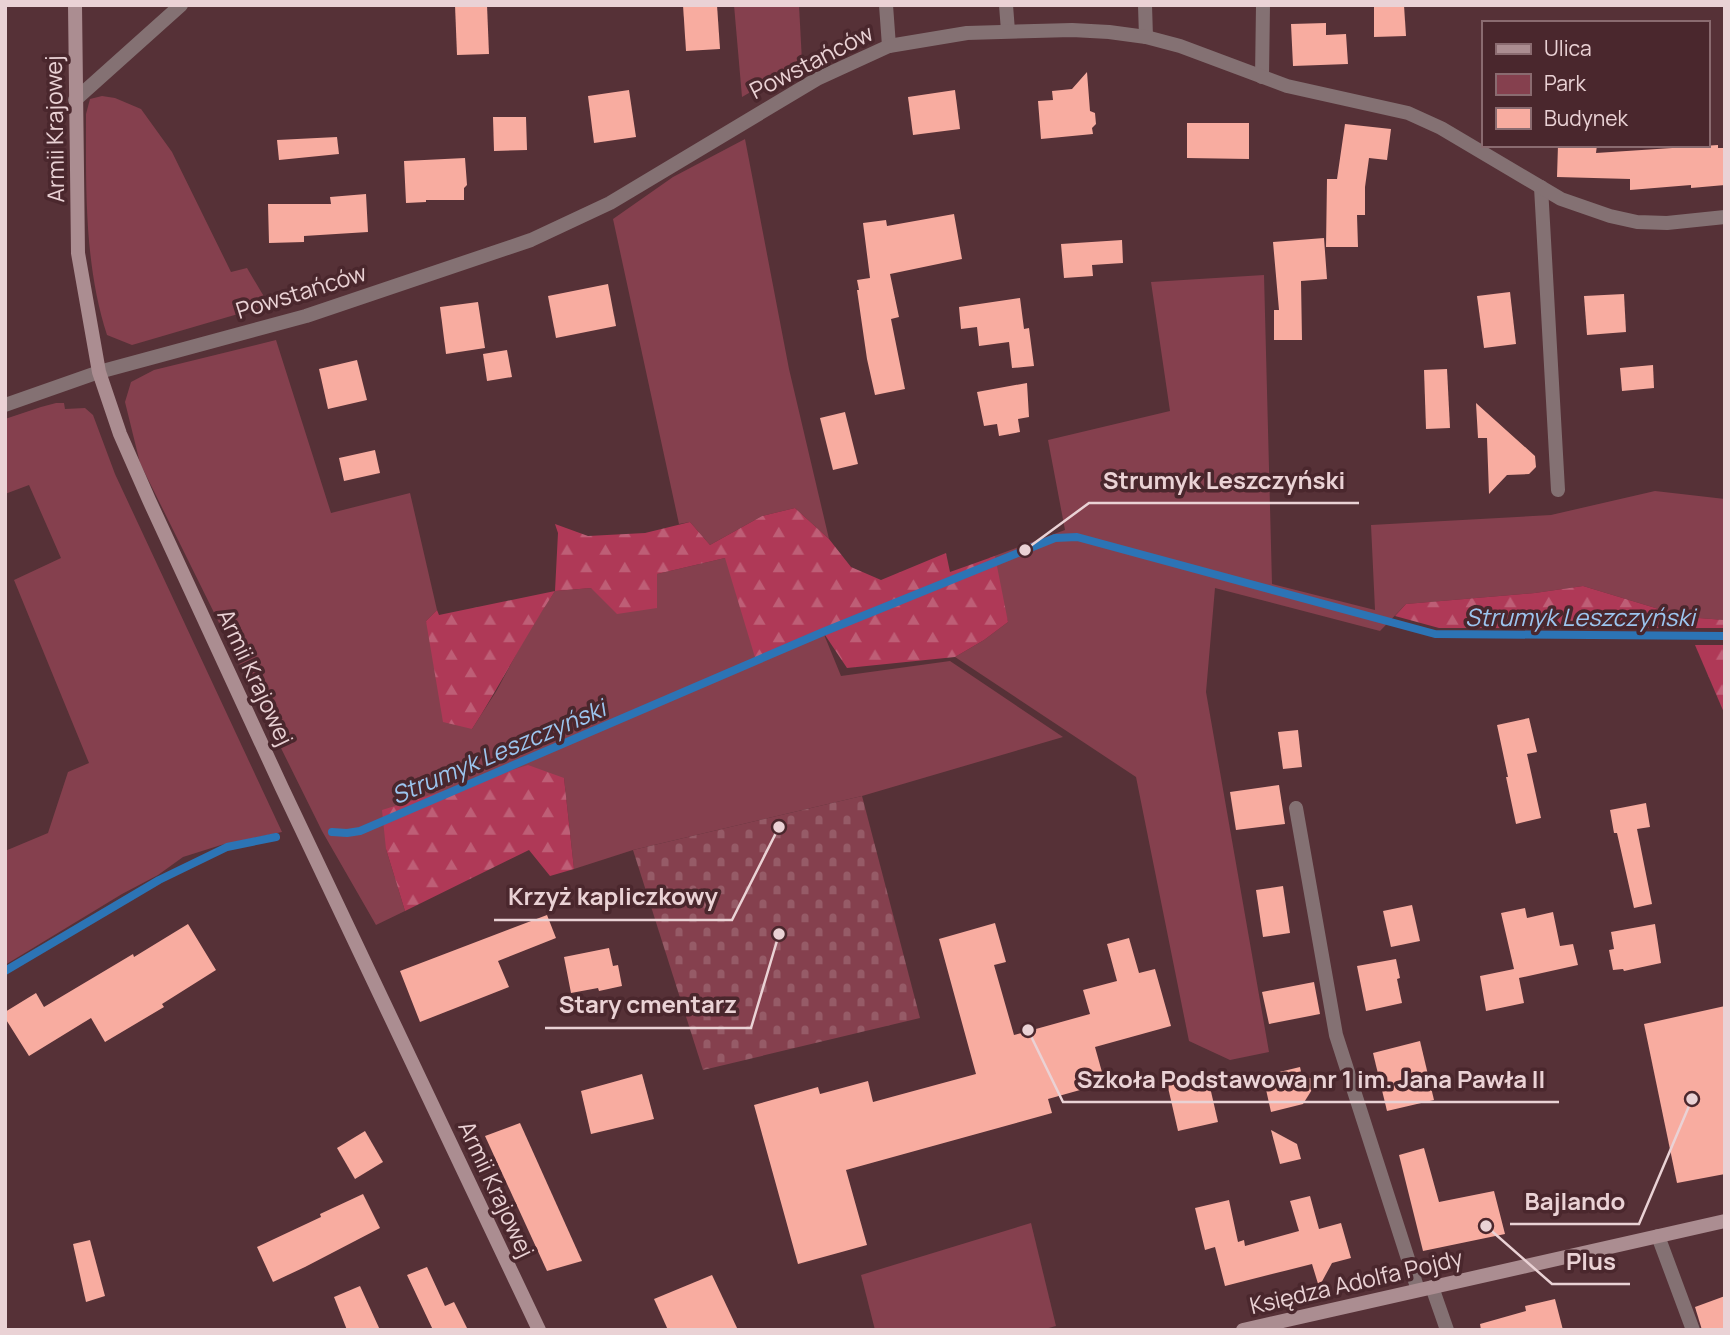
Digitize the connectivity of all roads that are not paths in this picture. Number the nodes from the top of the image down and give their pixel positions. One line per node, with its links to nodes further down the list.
1 (75, 5): 11 (street, Armii Krajowej)
2 (181, 5): 11 (street)
3 (886, 5): 9 (street)
4 (1006, 5): 7 (street)
5 (1145, 5): 8 (street)
6 (1263, 5): 10 (street)
7 (1007, 31): 8 (street, Powstańców); 9 (street, Powstańców)
8 (1146, 37): 10 (street, Powstańców)
9 (889, 46): 14 (street, Powstańców)
10 (1262, 77): 12 (street, Powstańców)
11 (75, 100): 14 (street, Armii Krajowej)
12 (1541, 187): 13 (street, Powstańców); 16 (street)
13 (1725, 217)
14 (99, 372): 15 (street, Powstańców); 21 (street, Armii Krajowej)
15 (5, 405)
16 (1558, 491)
17 (1296, 808): 20 (street)
18 (1725, 1221): 19 (street, Księdza Adolfa Pojdy)
19 (1658, 1236): 20 (street, Księdza Adolfa Pojdy); 24 (street)
20 (1425, 1288): 22 (street, Księdza Adolfa Pojdy); 23 (street)
21 (539, 1330)
22 (1243, 1330)
23 (1447, 1330)
24 (1693, 1330)

